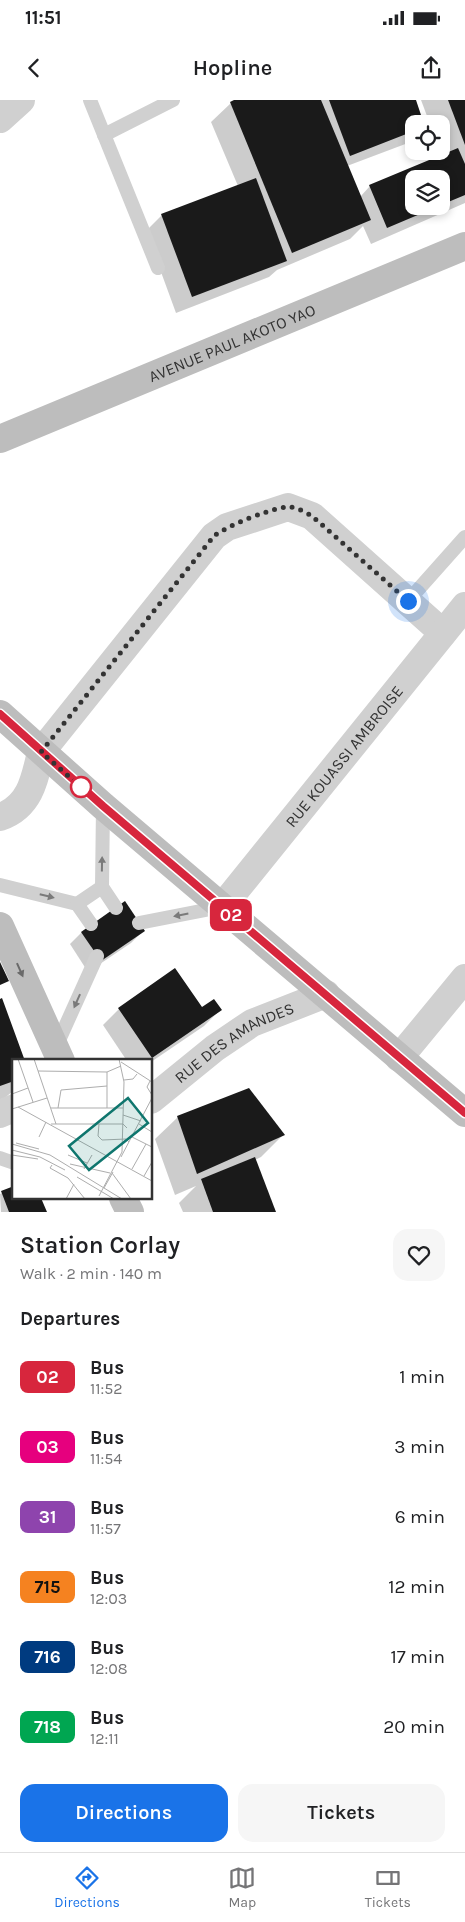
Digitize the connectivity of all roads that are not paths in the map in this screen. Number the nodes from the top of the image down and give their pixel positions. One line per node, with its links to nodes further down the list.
1 (21, 100): 4 (street)
2 (90, 100): 5 (lane)
3 (173, 100): 5 (lane)
4 (0, 119)
5 (104, 134): 7 (lane)
6 (465, 246): 8 (street, AVENUE PAUL AKOTO YAO)
7 (158, 268)
8 (0, 439)
9 (465, 537): 10 (lane)
10 (408, 601): 12 (street); 14 (street)
11 (465, 606): 12 (street, RUE KOUASSI AMBROISE)
12 (443, 633): 20 (street, RUE KOUASSI AMBROISE)
13 (0, 714): 14 (street)
14 (41, 752): 15 (street); 16 (street)
15 (103, 806): 18 (lane, one-way to 15); 20 (street)
16 (0, 817)
17 (0, 885): 19 (lane, one-way to 19)
18 (102, 887): 19 (lane); 21 (lane)
19 (78, 904): 23 (lane)
20 (222, 907): 22 (lane, one-way to 22); 27 (street)
21 (116, 908)
22 (139, 922)
23 (92, 924)
24 (0, 926): 28 (street, one-way to 28)
25 (97, 956): 28 (lane, one-way to 28)
26 (465, 978): 29 (street)
27 (326, 994): 29 (street); 30 (street, RUE DES AMANDES)
28 (58, 1055)
29 (399, 1058): 32 (street)
30 (152, 1099)
31 (12, 1109): 33 (street)
32 (465, 1112)
33 (0, 1114)
34 (0, 1158): 35 (lane)
35 (12, 1162)
36 (124, 1200): 37 (street)
37 (130, 1212)

